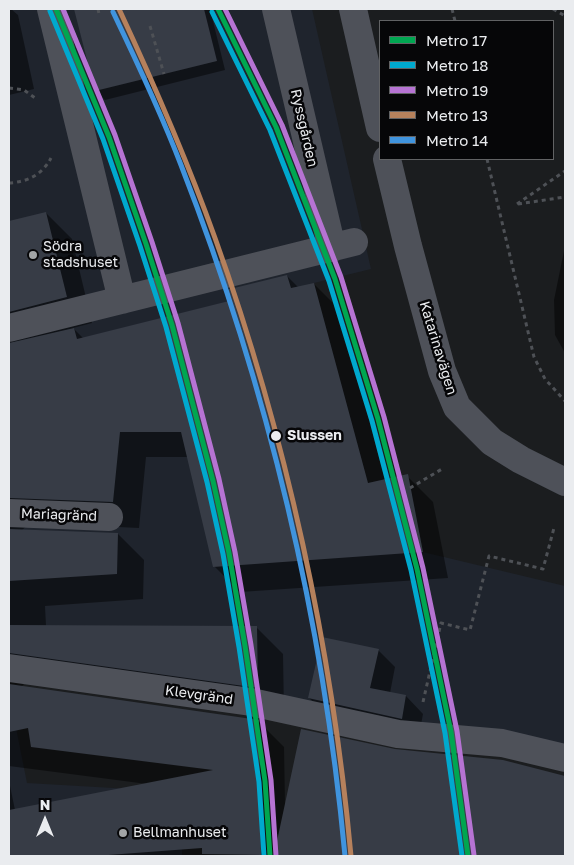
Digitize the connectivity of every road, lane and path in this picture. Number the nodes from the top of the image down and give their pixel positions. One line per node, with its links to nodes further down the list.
1 (51, 9): 17 (street)
2 (98, 9): 6 (path)
3 (276, 9): 17 (street, Ryssgården)
4 (353, 9): 10 (street)
5 (553, 9): 7 (path)
6 (99, 14)
7 (565, 16)
8 (150, 26): 9 (path)
9 (164, 74)
10 (379, 124)
11 (52, 152): 15 (path)
12 (387, 160): 21 (street, Katarinavägen)
13 (487, 160): 19 (path)
14 (565, 172): 16 (path)
15 (9, 183)
16 (565, 197)
17 (122, 300): 18 (street, Ryssgården)
18 (9, 328)
19 (565, 401)
20 (442, 469): 22 (path)
21 (565, 482)
22 (410, 488)
23 (9, 513): 24 (street, Mariagränd)
24 (109, 517)
25 (554, 528): 27 (path)
26 (9, 668): 27 (street, Klevgränd)
27 (415, 736): 28 (street, Klevgränd)
28 (565, 758)

